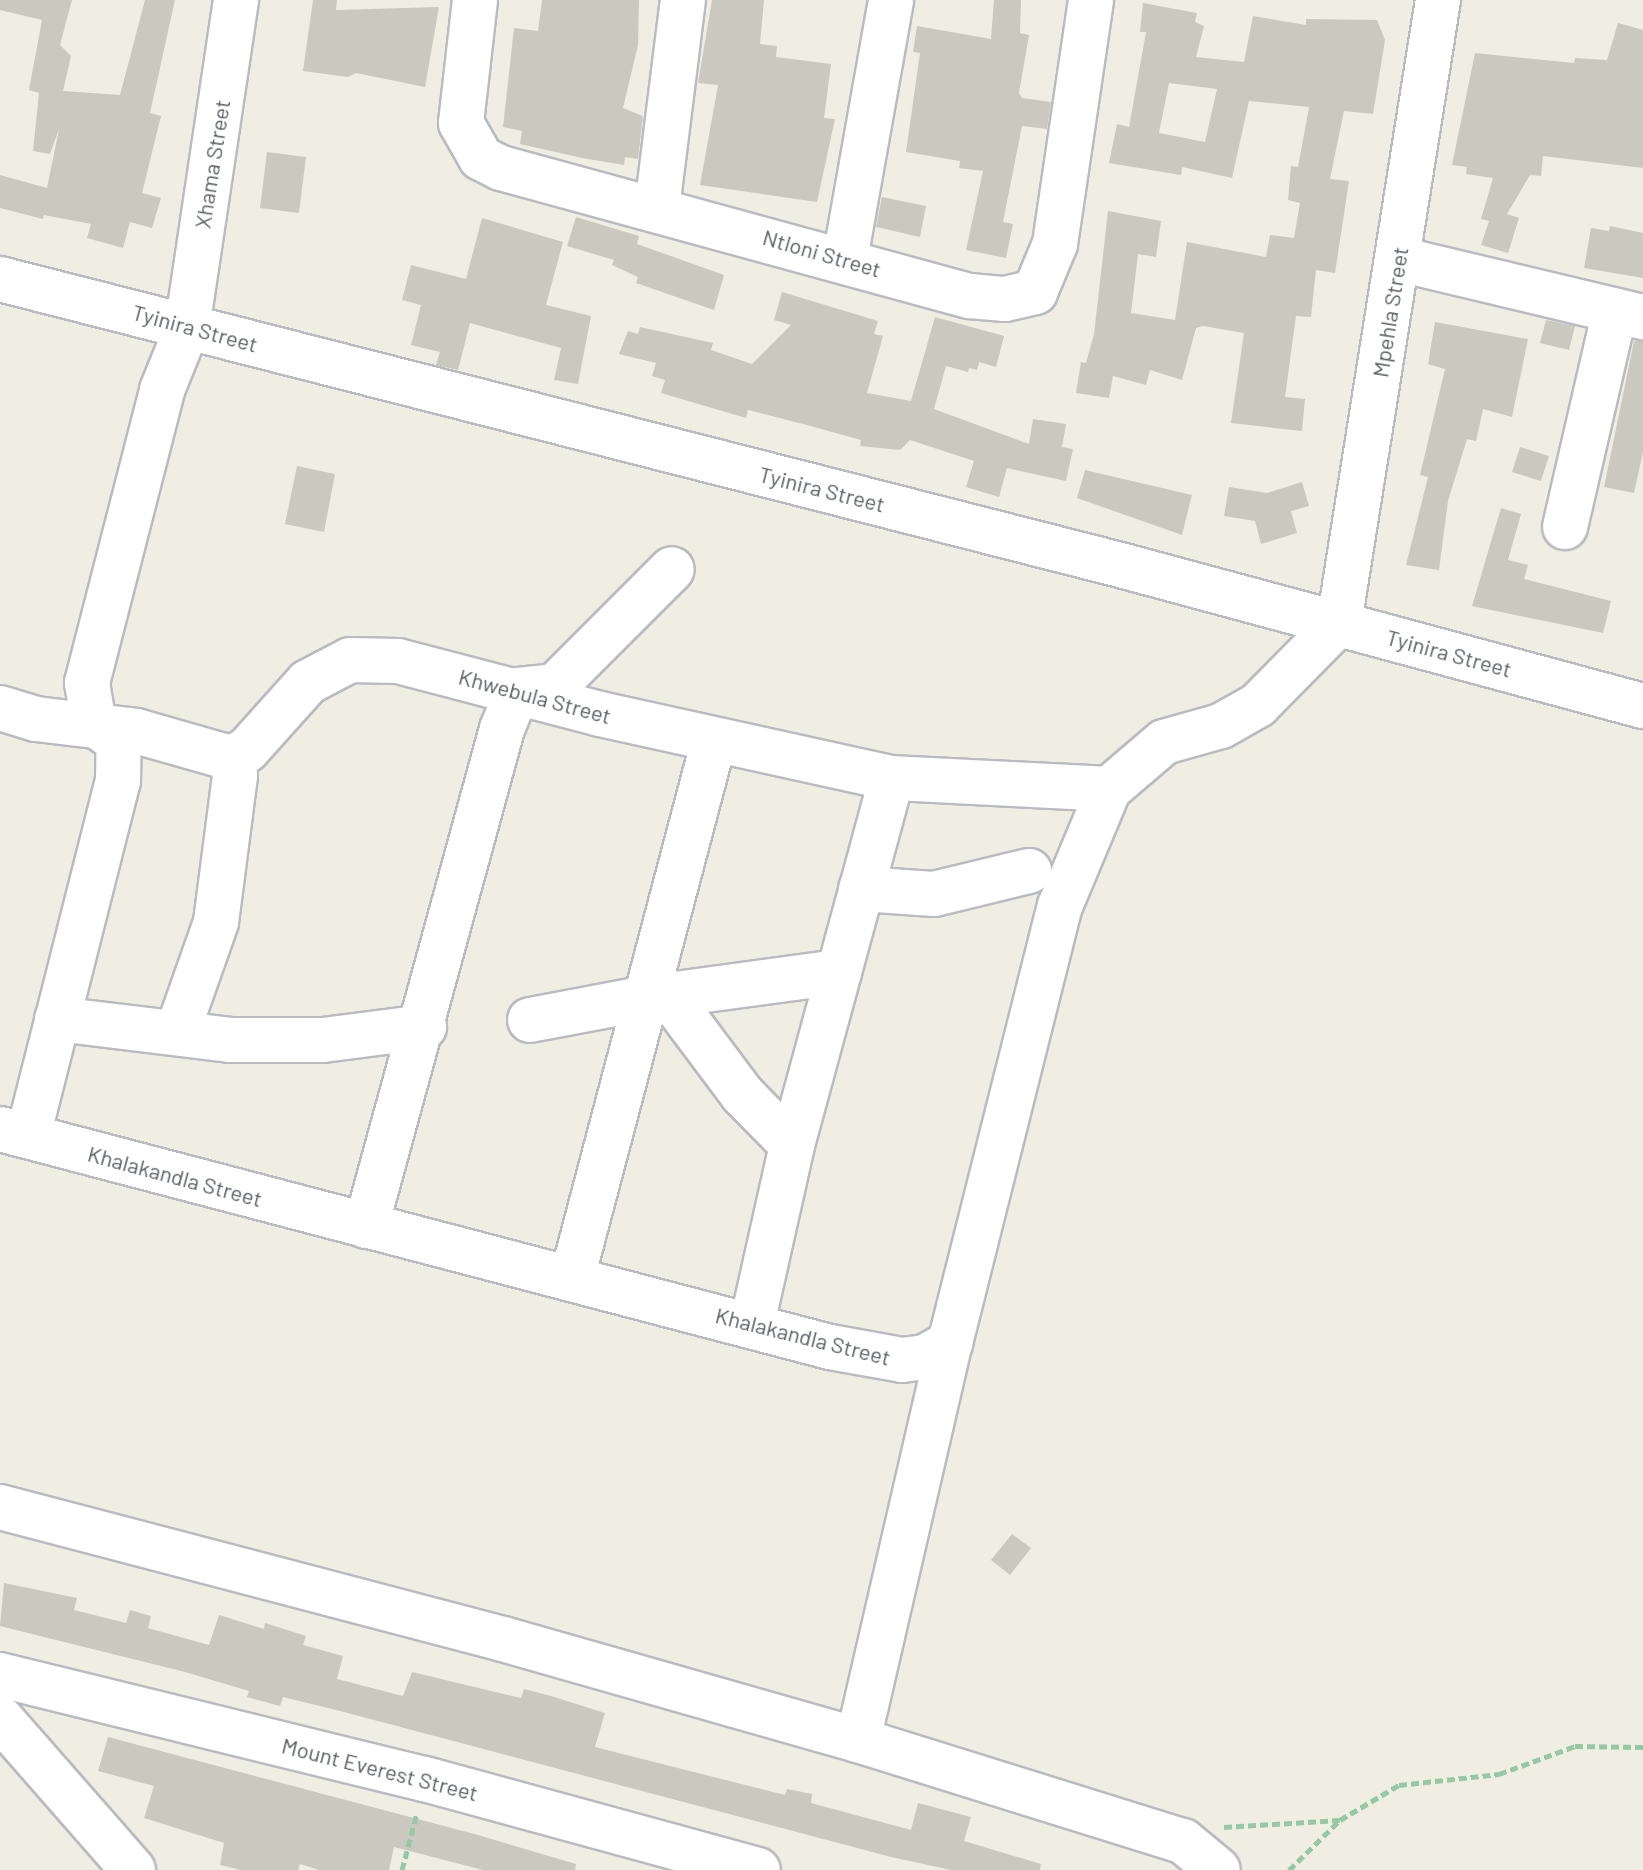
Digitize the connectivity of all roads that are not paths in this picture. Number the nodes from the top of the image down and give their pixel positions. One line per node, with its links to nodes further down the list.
1 (236, 0): 12 (street, Xhama Street)
2 (475, 0): 7 (street, Ntloni Street)
3 (683, 0): 7 (street)
4 (891, 0): 8 (street)
5 (1091, 0): 8 (street, Ntloni Street)
6 (1438, 0): 9 (street, Mpehla Street)
7 (657, 208): 8 (street, Ntloni Street)
8 (845, 259)
9 (1399, 259): 11 (street); 15 (street, Mpehla Street)
10 (0, 279): 12 (street, Tyinira Street)
11 (1629, 314): 13 (street)
12 (187, 328): 15 (street, Tyinira Street); 19 (street, Xhama Street)
13 (1565, 527)
14 (672, 569): 16 (street)
15 (1339, 623): 17 (street, Tyinira Street); 23 (street)
16 (518, 690): 20 (street, Khwebula Street); 21 (street, Khwebula Street); 30 (street)
17 (1643, 706)
18 (12, 723): 19 (street)
19 (94, 724): 21 (street); 28 (street)
20 (714, 740): 22 (street, Khwebula Street); 27 (street)
21 (231, 758): 31 (street)
22 (892, 778): 23 (street, Khwebula Street); 25 (street)
23 (1109, 789): 37 (street)
24 (1029, 871): 25 (street)
25 (861, 889): 26 (street)
26 (839, 972): 27 (street); 33 (street)
27 (657, 997): 29 (street); 33 (street); 35 (street)
28 (57, 1019): 31 (street); 32 (street)
29 (530, 1020)
30 (424, 1027): 31 (street); 34 (street)
31 (177, 1033)
32 (14, 1133): 34 (street, Khalakandla Street)
33 (792, 1145): 36 (street)
34 (366, 1226): 35 (street, Khalakandla Street)
35 (572, 1278): 36 (street, Khalakandla Street)
36 (752, 1324): 37 (street, Khalakandla Street)
37 (950, 1343): 41 (street)
38 (0, 1507): 41 (street)
39 (0, 1675): 43 (street, Mount Everest Street)
40 (0, 1718): 42 (street)
41 (858, 1740): 44 (street)
42 (133, 1870)
43 (758, 1870)
44 (1218, 1870)

